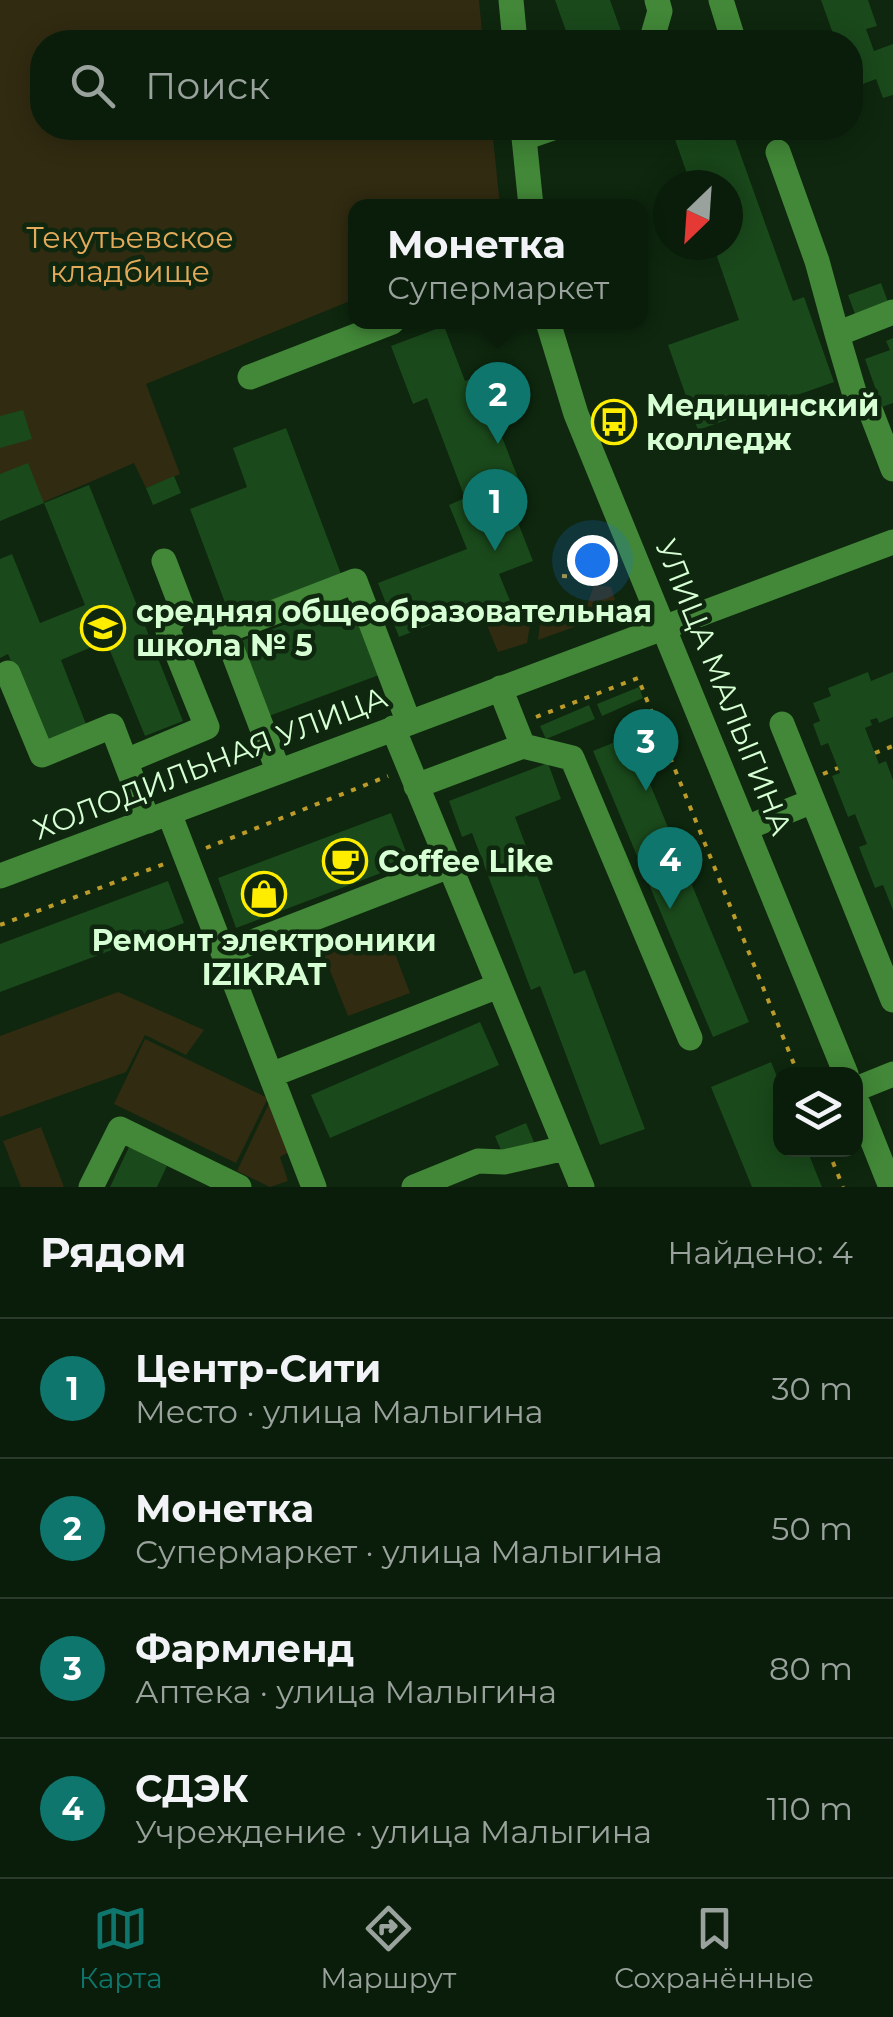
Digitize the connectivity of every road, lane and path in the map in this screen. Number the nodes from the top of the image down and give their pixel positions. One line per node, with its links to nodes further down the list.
1 (511, 0): 4 (street)
2 (657, 0): 5 (street)
3 (722, 0): 6 (street)
4 (514, 30)
5 (655, 30)
6 (731, 30)
7 (525, 140): 9 (street)
8 (778, 152): 13 (street)
9 (530, 199)
10 (893, 312): 13 (street)
11 (374, 329): 14 (street)
12 (550, 329): 20 (street, УЛИЦА МАЛЫГИНА)
13 (837, 334): 15 (street)
14 (250, 376)
15 (893, 469)
16 (893, 542): 20 (street, ХОЛОДИЛЬНАЯ УЛИЦА)
17 (164, 562): 28 (street)
18 (562, 576): 19 (path)
19 (613, 579)
20 (665, 626): 22 (street, ХОЛОДИЛЬНАЯ УЛИЦА); 33 (street, УЛИЦА МАЛЫГИНА)
21 (8, 674): 28 (street)
22 (500, 688): 24 (street, ХОЛОДИЛЬНАЯ УЛИЦА); 25 (street)
23 (782, 724): 31 (street)
24 (401, 725): 29 (street, ХОЛОДИЛЬНАЯ УЛИЦА); 29 (street); 30 (street)
25 (519, 735): 30 (street); 41 (street); 42 (path)
26 (893, 746): 27 (path)
27 (875, 753)
28 (126, 761): 32 (street)
29 (278, 770): 32 (street, ХОЛОДИЛЬНАЯ УЛИЦА)
30 (413, 777): 34 (path); 35 (street)
31 (813, 801): 33 (street); 40 (street)
32 (159, 817): 34 (street); 36 (street, ХОЛОДИЛЬНАЯ УЛИЦА)
33 (746, 828): 43 (street, УЛИЦА МАЛЫГИНА)
34 (186, 856): 37 (path); 38 (street)
35 (449, 866): 38 (street); 39 (street)
36 (0, 876)
37 (0, 925)
38 (224, 953): 45 (street)
39 (498, 986): 45 (street); 48 (street)
40 (893, 1000)
41 (690, 1038)
42 (795, 1067)
43 (843, 1067)
44 (893, 1074): 46 (street)
45 (271, 1075): 52 (street)
46 (863, 1086)
47 (863, 1116): 56 (street)
48 (565, 1148): 53 (street); 54 (street)
49 (831, 1157): 55 (path)
50 (91, 1187): 51 (street)
51 (239, 1187)
52 (314, 1187)
53 (414, 1187)
54 (582, 1187)
55 (843, 1187)
56 (891, 1187)

